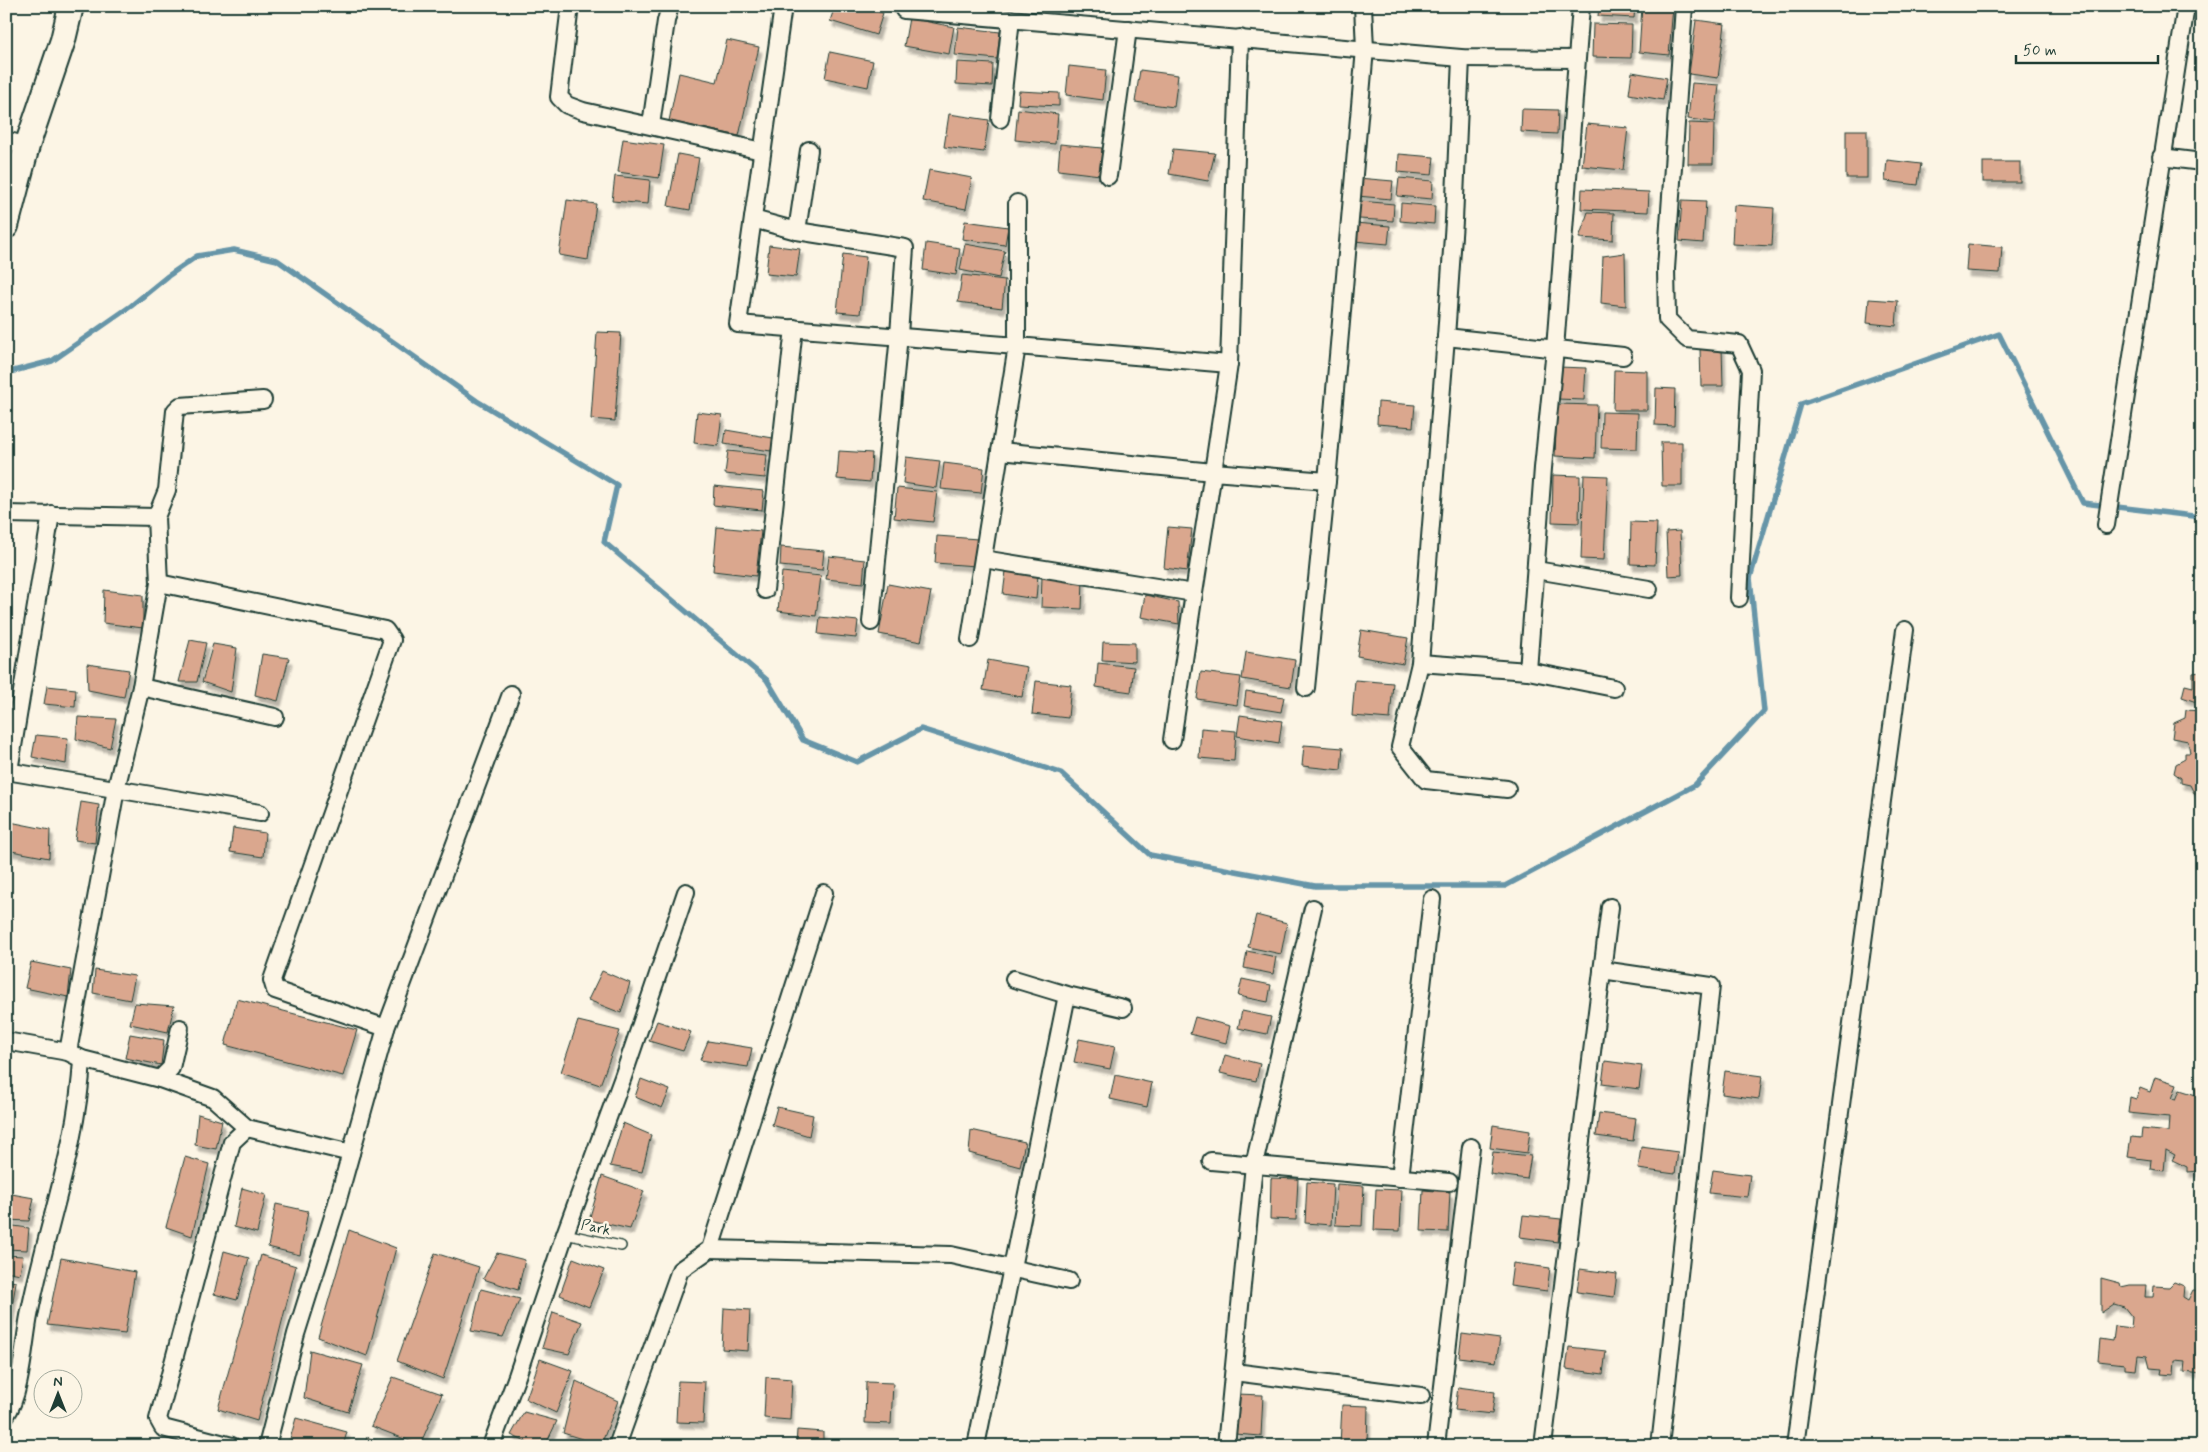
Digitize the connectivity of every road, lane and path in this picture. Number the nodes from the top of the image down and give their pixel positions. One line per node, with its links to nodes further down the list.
1 (71, 6): 18 (street)
2 (570, 6): 17 (street)
3 (670, 6): 17 (street)
4 (783, 6): 20 (street)
5 (904, 6): 10 (street)
6 (1363, 6): 13 (street)
7 (1581, 6): 15 (street)
8 (1684, 6): 49 (street)
9 (2186, 6): 21 (street)
10 (1011, 19): 11 (street); 16 (street)
11 (1128, 29): 12 (street); 23 (street)
12 (1240, 38): 13 (street); 34 (street)
13 (1365, 49): 14 (street); 38 (street)
14 (1461, 58): 15 (street); 30 (street)
15 (1576, 59): 32 (street)
16 (1000, 118)
17 (651, 125): 20 (street)
18 (17, 143): 26 (street)
19 (809, 150): 27 (street)
20 (762, 151): 25 (street)
21 (2162, 157): 22 (street); 42 (street)
22 (2202, 162)
23 (1108, 176)
24 (1018, 203): 31 (street)
25 (753, 219): 27 (street); 28 (street)
26 (6, 226)
27 (797, 231): 29 (street)
28 (794, 328): 29 (street); 47 (street)
29 (899, 335): 31 (street); 50 (street)
30 (1446, 337): 32 (street); 53 (street)
31 (1017, 346): 34 (street); 36 (street)
32 (1555, 349): 33 (street); 44 (street)
33 (1623, 356)
34 (1230, 364): 37 (street)
35 (263, 400): 41 (street)
36 (1000, 451): 37 (street); 43 (street)
37 (1214, 472): 38 (street); 48 (street)
38 (1327, 481): 56 (street)
39 (6, 514): 40 (street)
40 (51, 514): 41 (street); 61 (street)
41 (156, 517): 45 (street)
42 (2106, 526)
43 (983, 558): 48 (street); 52 (street)
44 (1536, 570): 46 (street); 54 (street)
45 (159, 583): 55 (street); 75 (street)
46 (1649, 589)
47 (765, 590)
48 (1194, 593): 60 (street)
49 (1739, 598)
50 (871, 622)
51 (1905, 630): 103 (street)
52 (970, 639)
53 (1420, 663): 54 (street); 63 (street)
54 (1528, 671): 57 (street)
55 (141, 687): 59 (street); 62 (street)
56 (1306, 688)
57 (1614, 688)
58 (511, 694): 75 (street)
59 (275, 717)
60 (1172, 740)
61 (8, 771): 62 (street)
62 (116, 789): 64 (street); 77 (street)
63 (1507, 789)
64 (260, 813)
65 (686, 892): 86 (street)
66 (824, 893): 88 (street)
67 (1432, 899): 84 (street)
68 (1610, 906): 70 (street)
69 (1313, 908): 83 (street)
70 (1602, 970): 101 (street); 102 (street)
71 (1014, 979): 72 (street)
72 (1067, 995): 73 (street); 89 (street)
73 (1123, 1008)
74 (180, 1028): 78 (street)
75 (386, 1028): 81 (street)
76 (6, 1041): 77 (street)
77 (75, 1056): 78 (street); 93 (street)
78 (160, 1079): 79 (street)
79 (247, 1128): 81 (street); 94 (street)
80 (1471, 1147): 100 (street)
81 (352, 1153): 95 (street)
82 (1210, 1161): 83 (street)
83 (1254, 1165): 84 (street); 91 (street)
84 (1400, 1178): 85 (street)
85 (1449, 1182)
86 (565, 1234): 87 (lane, Park); 96 (street)
87 (621, 1246)
88 (710, 1249): 89 (street); 97 (street)
89 (1012, 1268): 90 (street); 98 (street)
90 (1069, 1281)
91 (1234, 1372): 92 (street); 99 (street)
92 (1421, 1396)
93 (6, 1415)
94 (232, 1446)
95 (267, 1446)
96 (491, 1446)
97 (617, 1446)
98 (976, 1446)
99 (1226, 1446)
100 (1436, 1446)
101 (1543, 1446)
102 (1660, 1446)
103 (1795, 1446)

